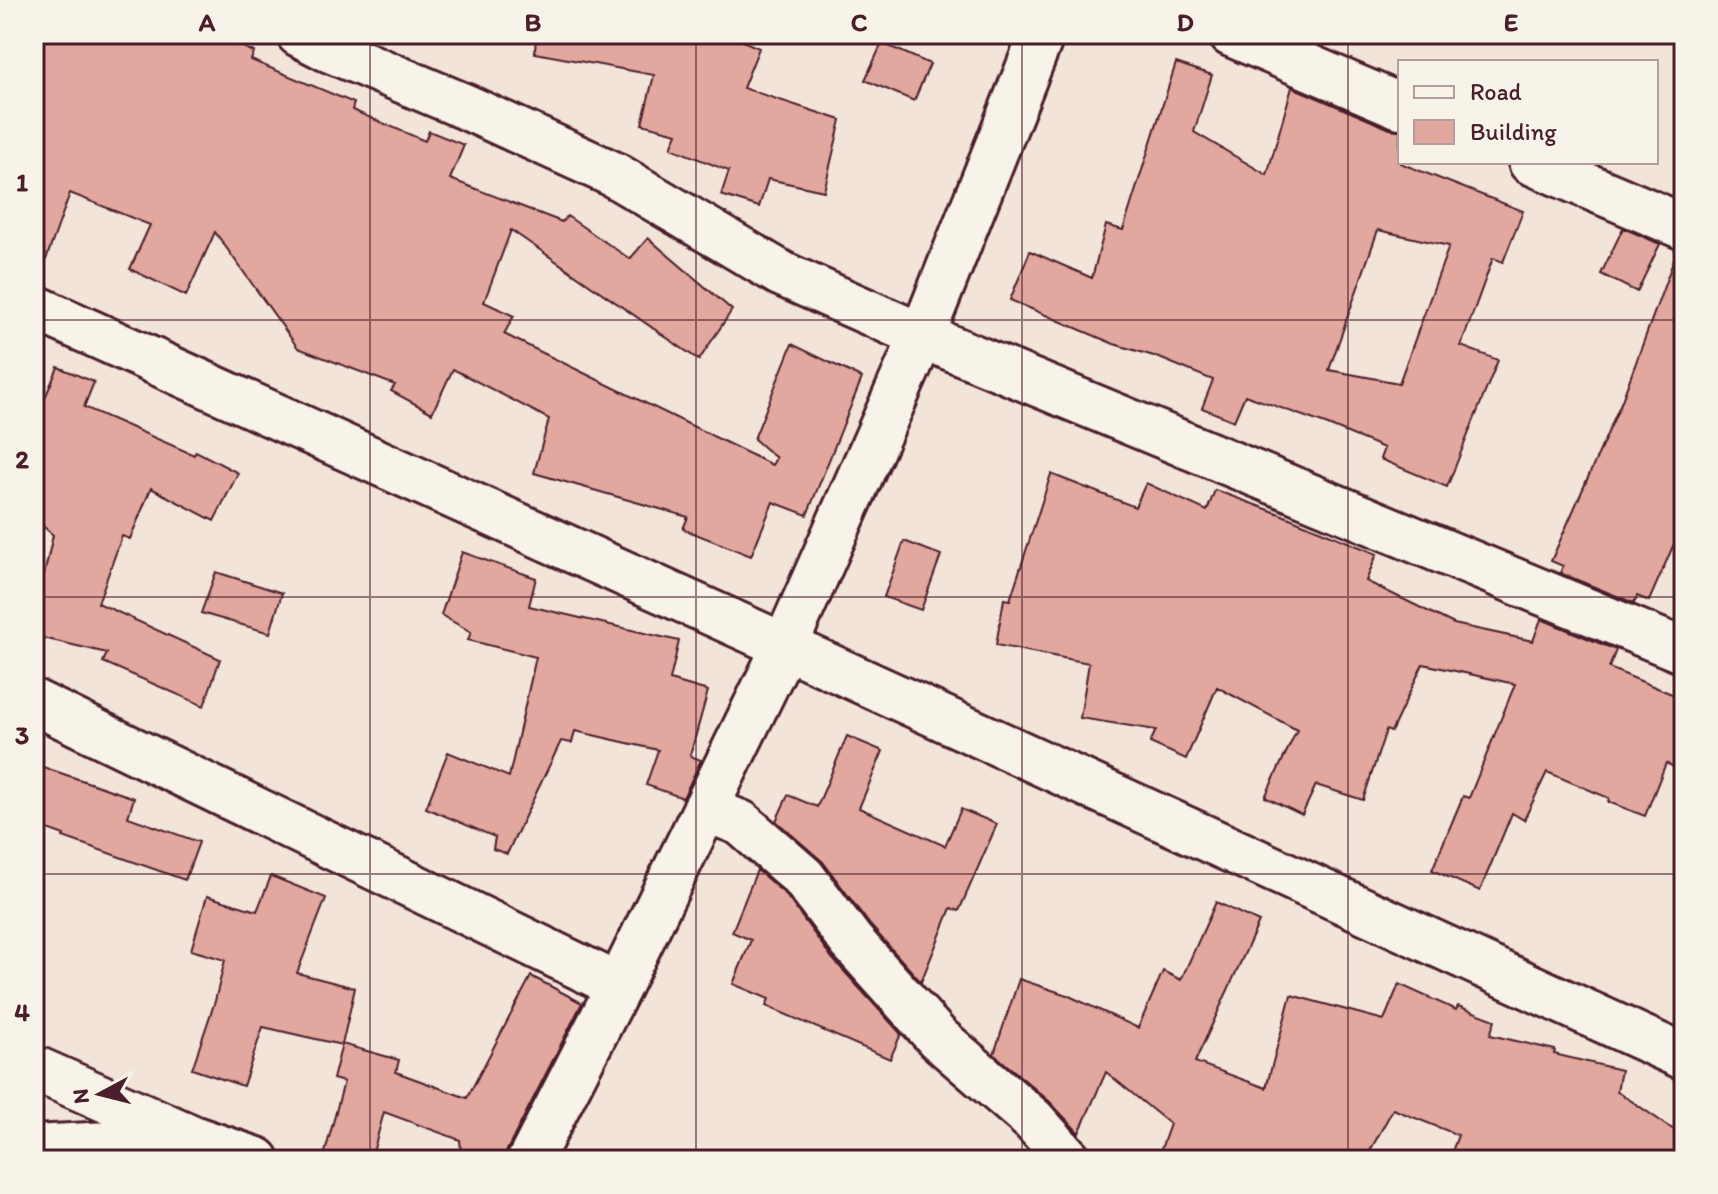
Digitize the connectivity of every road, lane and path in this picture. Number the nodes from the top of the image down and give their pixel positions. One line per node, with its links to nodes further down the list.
1 (299, 34): 8 (street)
2 (1042, 34): 8 (street)
3 (1231, 34): 4 (street)
4 (1398, 105)
5 (1536, 164): 6 (street)
6 (1684, 227)
7 (34, 307): 9 (street)
8 (922, 336): 9 (street); 10 (street)
9 (785, 646): 12 (street); 14 (street)
10 (1684, 651)
11 (34, 702): 13 (street)
12 (705, 809): 13 (street); 20 (street)
13 (619, 986): 19 (street)
14 (1684, 1057)
15 (34, 1068): 16 (street)
16 (195, 1139): 17 (street); 18 (street)
17 (34, 1148)
18 (257, 1160)
19 (531, 1160)
20 (1069, 1160)

